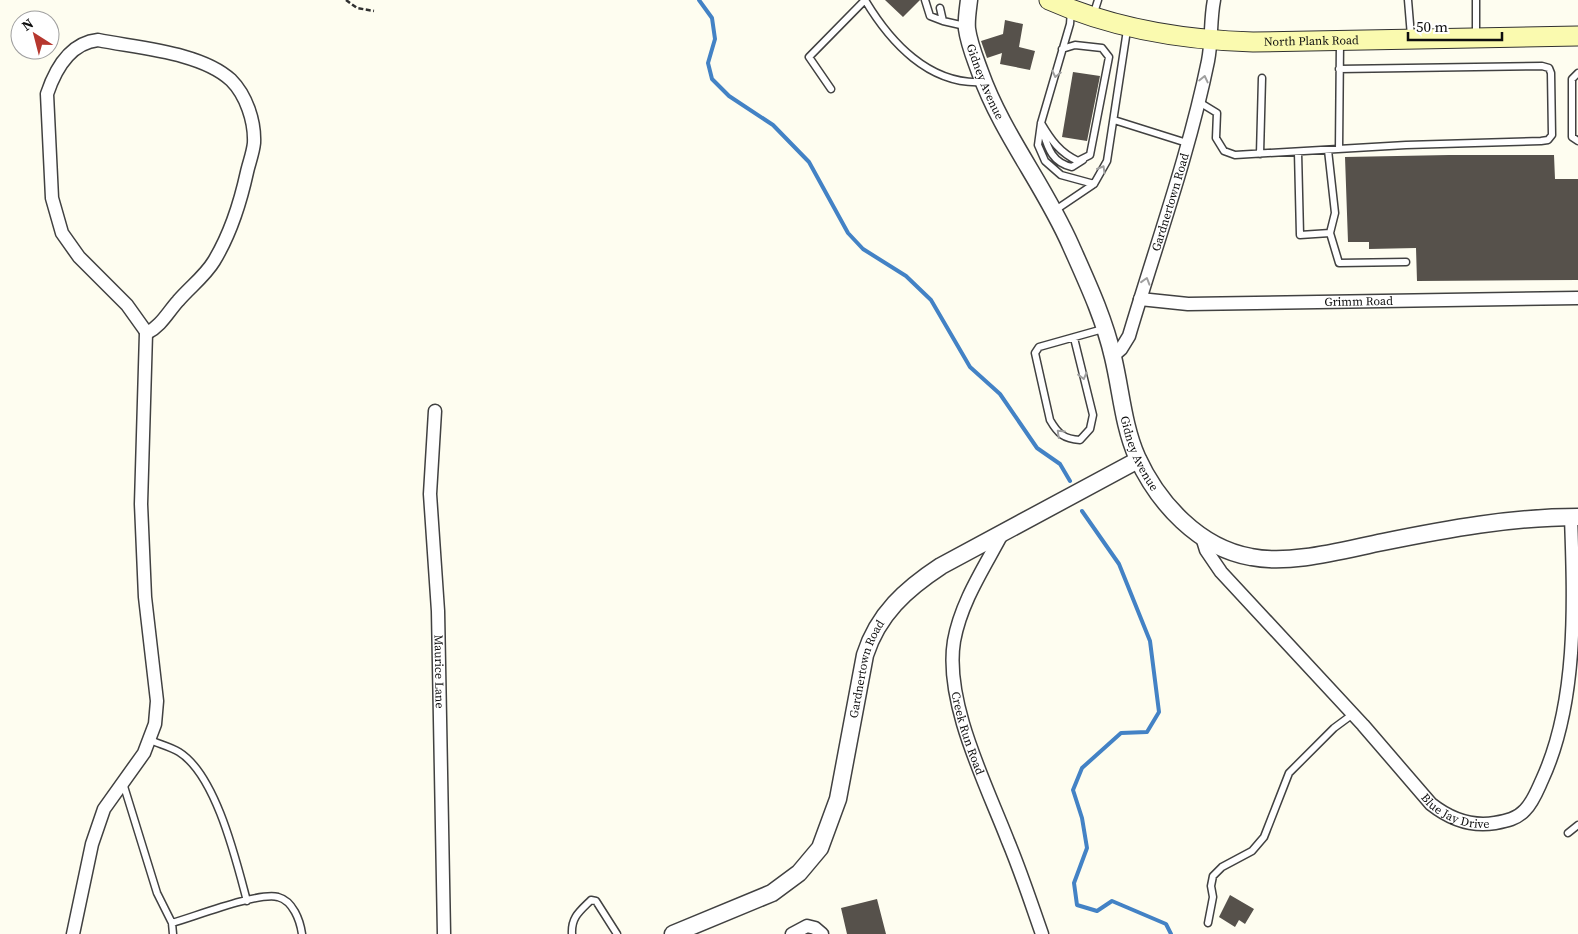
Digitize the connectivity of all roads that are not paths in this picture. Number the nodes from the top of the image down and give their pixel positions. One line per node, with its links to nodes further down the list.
1 (865, 0): 23 (lane); 24 (lane)
2 (925, 0): 11 (lane)
3 (969, 0): 12 (street, Gidney Avenue)
4 (1049, 0): 10 (main road, North Plank Road)
5 (1214, 0): 17 (street, Gardnertown Road)
6 (1408, 0): 16 (lane)
7 (1476, 0): 15 (lane)
8 (940, 8): 11 (lane)
9 (1095, 8): 10 (main road, North Plank Road); 13 (main road, North Plank Road)
10 (1071, 10): 19 (lane)
11 (943, 21): 12 (lane)
12 (967, 26): 23 (street, Gidney Avenue)
13 (1127, 27): 17 (main road, North Plank Road); 26 (lane)
14 (1578, 36): 15 (main road, North Plank Road)
15 (1476, 38): 16 (main road, North Plank Road)
16 (1411, 39): 18 (main road, North Plank Road)
17 (1211, 41): 18 (main road, North Plank Road); 25 (street, Gardnertown Road, one-way to 17)
18 (1340, 41): 20 (lane)
19 (1062, 49): 27 (lane, one-way to 27); 27 (lane)
20 (1340, 69): 30 (lane); 30 (lane)
21 (1578, 73): 28 (lane)
22 (1262, 78): 33 (lane)
23 (983, 82): 35 (street, Gidney Avenue)
24 (831, 89)
25 (1199, 102): 29 (street, Gardnertown Road); 33 (lane)
26 (1114, 120): 29 (lane); 34 (lane, one-way to 26)
27 (1041, 123): 34 (lane)
28 (1578, 141)
29 (1188, 143): 39 (street, Gardnertown Road, one-way to 29)
30 (1339, 149): 31 (lane)
31 (1328, 150): 32 (lane); 36 (lane)
32 (1298, 152): 33 (lane); 36 (lane)
33 (1260, 154)
34 (1094, 184): 35 (lane)
35 (1053, 212): 40 (street, Gidney Avenue)
36 (1330, 232): 37 (lane)
37 (1406, 262)
38 (1578, 298): 39 (street, Grimm Road)
39 (1140, 299): 43 (street, Gardnertown Road)
40 (1105, 329): 42 (lane); 43 (street, Gidney Avenue)
41 (146, 333): 41 (street); 50 (street)
42 (1074, 338): 42 (lane, one-way to 42)
43 (1113, 356): 45 (street, Gidney Avenue)
44 (435, 411): 60 (street, Maurice Lane)
45 (1138, 460): 47 (street, Gardnertown Road); 48 (street, Gidney Avenue)
46 (1575, 517): 48 (street, Gidney Avenue); 49 (street, Blue Jay Drive)
47 (1002, 534): 63 (street, Gardnertown Road); 66 (street, Creek Run Road)
48 (1202, 537): 49 (street, Blue Jay Drive)
49 (1353, 714): 56 (lane)
50 (150, 740): 51 (street); 54 (lane)
51 (123, 783): 55 (lane); 57 (street)
52 (1578, 825): 53 (lane)
53 (1568, 833)
54 (247, 901): 55 (lane); 59 (lane)
55 (172, 923): 58 (lane)
56 (1208, 923)
57 (73, 934)
58 (173, 934)
59 (302, 934)
60 (444, 934)
61 (572, 934): 62 (lane)
62 (617, 934)
63 (673, 934)
64 (792, 934): 65 (street)
65 (822, 934)
66 (1042, 934)

